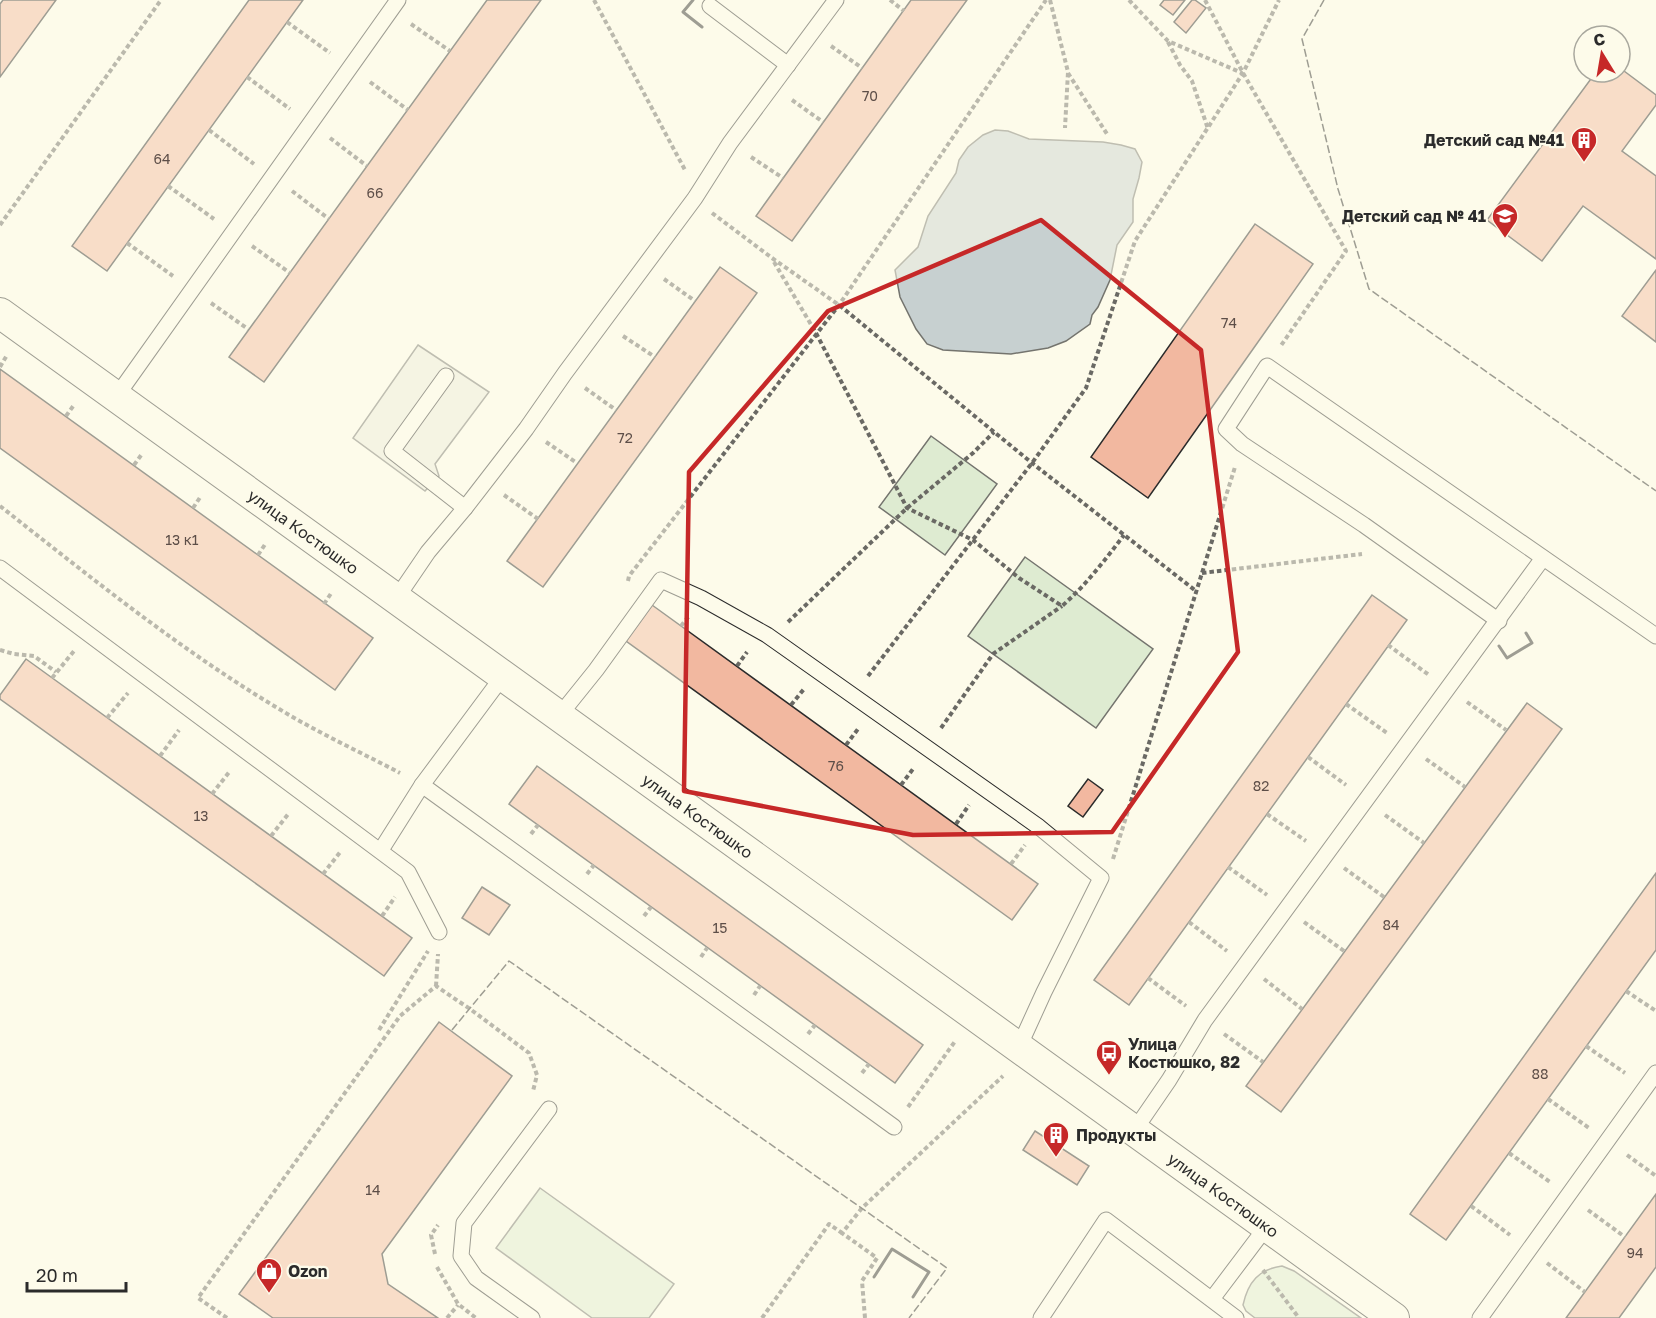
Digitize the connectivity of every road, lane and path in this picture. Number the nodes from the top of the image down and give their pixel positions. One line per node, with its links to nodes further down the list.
1 (161, 0): 26 (path)
2 (398, 0): 40 (lane)
3 (594, 0): 25 (path)
4 (836, 0): 12 (lane)
5 (890, 0): 11 (path)
6 (1048, 0): 16 (path); 30 (path)
7 (1129, 0): 13 (path)
8 (1205, 0): 17 (path)
9 (1279, 0): 17 (path)
10 (710, 6): 14 (lane)
11 (903, 11)
12 (812, 32): 14 (lane); 15 (path)
13 (1168, 41): 17 (path); 21 (path)
14 (788, 65): 18 (lane)
15 (862, 68)
16 (1068, 72): 20 (path); 22 (path)
17 (1243, 74): 21 (path); 36 (path)
18 (772, 86): 19 (path); 23 (lane)
19 (823, 122)
20 (1065, 128)
21 (1208, 129): 49 (path)
22 (1107, 134)
23 (730, 143): 24 (path); 25 (lane)
24 (783, 177)
25 (695, 198): 27 (path); 28 (lane)
26 (0, 225)
27 (772, 258): 30 (path); 33 (path)
28 (645, 266): 29 (path); 32 (lane)
29 (695, 302)
30 (838, 305): 33 (path); 45 (path)
31 (0, 313): 40 (street, улица Костюшко)
32 (603, 322): 35 (path); 38 (lane)
33 (816, 333): 56 (path); 66 (path)
34 (8, 354): 37 (path)
35 (655, 357)
36 (1267, 366): 46 (lane); 63 (lane)
37 (0, 367)
38 (565, 373): 42 (path); 44 (lane)
39 (446, 376): 55 (lane)
40 (116, 396): 69 (street, улица Костюшко)
41 (75, 403): 43 (path)
42 (616, 410)
43 (66, 416)
44 (526, 429): 48 (path); 51 (lane)
45 (994, 432): 49 (path); 56 (path)
46 (1242, 444): 60 (lane); 65 (path)
47 (142, 452): 50 (path)
48 (577, 463)
49 (1032, 463): 58 (path); 59 (path)
50 (134, 465)
51 (485, 482): 55 (lane); 57 (path)
52 (201, 496): 54 (path)
53 (0, 506): 85 (path)
54 (193, 508)
55 (465, 508): 69 (lane)
56 (907, 508): 59 (path); 74 (path)
57 (538, 519)
58 (1124, 535): 68 (path); 71 (path)
59 (973, 540): 71 (path); 81 (path)
60 (1388, 542): 65 (path); 72 (lane)
61 (266, 543): 62 (path)
62 (258, 555)
63 (1544, 558): 72 (lane); 75 (lane)
64 (0, 568): 73 (lane)
65 (1202, 573): 68 (path)
66 (626, 585)
67 (332, 591): 70 (path)
68 (1196, 591): 87 (path)
69 (396, 599): 79 (street, улица Костюшко)
70 (324, 604)
71 (1062, 606): 84 (path)
72 (1499, 621): 101 (lane)
73 (88, 634): 77 (path); 78 (lane)
74 (767, 634): 81 (lane); 82 (lane)
75 (1656, 636)
76 (0, 650): 77 (path)
77 (56, 672): 80 (path)
78 (143, 674): 83 (path); 86 (lane)
79 (503, 676): 82 (street, улица Костюшко); 85 (lane)
80 (52, 678)
81 (853, 695): 84 (lane)
82 (560, 716): 92 (street, улица Костюшко)
83 (107, 718)
84 (927, 749): 87 (lane)
85 (422, 785): 86 (lane); 100 (lane)
86 (381, 850): 88 (lane)
87 (1101, 878): 95 (lane)
88 (439, 932): 89 (path); 93 (path)
89 (436, 986): 99 (path); 107 (path)
90 (1626, 991): 91 (path)
91 (1656, 1011)
92 (974, 1015): 95 (street, улица Костюшко); 100 (path)
93 (379, 1030)
94 (1586, 1046): 98 (path)
95 (1019, 1047): 101 (street, улица Костюшко)
96 (1656, 1073): 98 (lane)
97 (1003, 1076): 103 (path)
98 (1646, 1087): 116 (lane)
99 (549, 1109): 109 (lane)
100 (894, 1127)
101 (1134, 1131): 102 (street, улица Костюшко)
102 (1267, 1226): 104 (lane); 115 (street, улица Костюшко)
103 (842, 1233): 110 (path); 111 (path)
104 (1248, 1250): 105 (lane); 114 (path)
105 (1212, 1299): 112 (lane); 113 (lane)
106 (458, 1304): 108 (path)
107 (227, 1318)
108 (447, 1318)
109 (532, 1318)
110 (762, 1318)
111 (865, 1318)
112 (1041, 1318)
113 (1236, 1318)
114 (1299, 1318)
115 (1394, 1318)
116 (1479, 1318)

